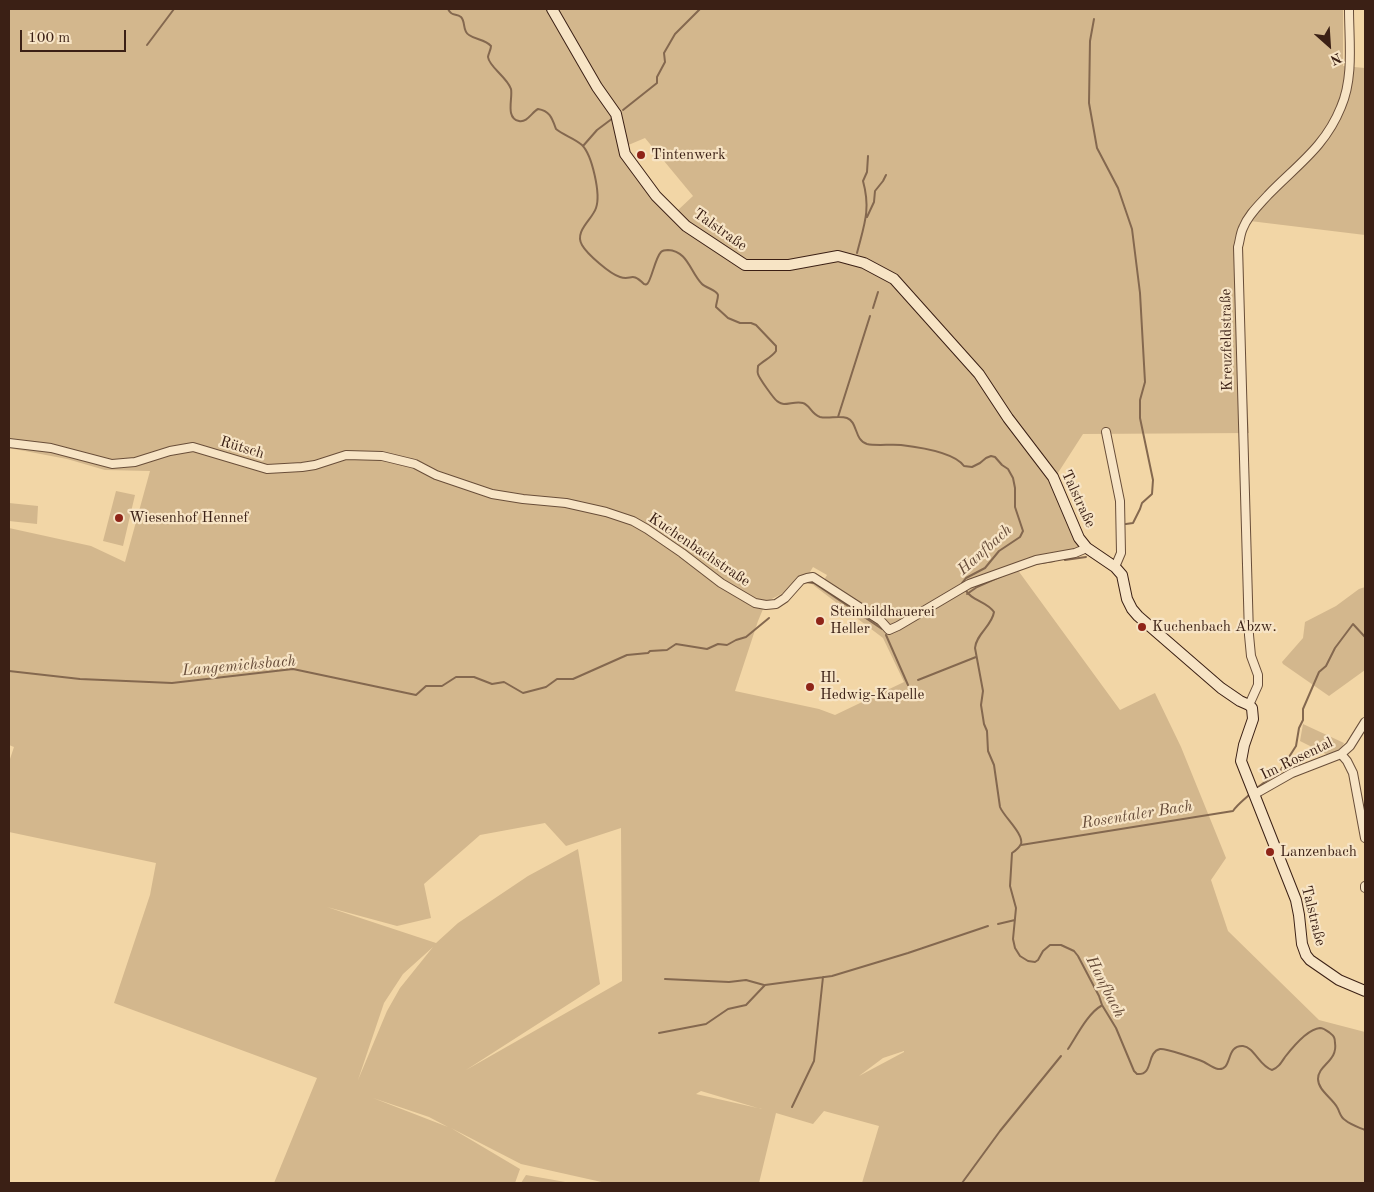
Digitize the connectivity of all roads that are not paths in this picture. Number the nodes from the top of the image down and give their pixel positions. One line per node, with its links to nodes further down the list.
1 (552, 9): 6 (main road, Talstraße)
2 (1349, 9): 8 (street, Kreuzfeldstraße)
3 (1106, 432): 7 (street)
4 (9, 443): 5 (street, Rütsch)
5 (523, 499): 6 (street, Kuchenbachstraße)
6 (1087, 548): 7 (main road, Talstraße)
7 (1115, 567): 8 (main road)
8 (1249, 704): 11 (main road, Talstraße)
9 (1365, 722): 10 (street, Im Rosental)
10 (1341, 754): 11 (street, Im Rosental); 12 (street)
11 (1255, 794): 13 (main road, Talstraße)
12 (1365, 838)
13 (1365, 991)

